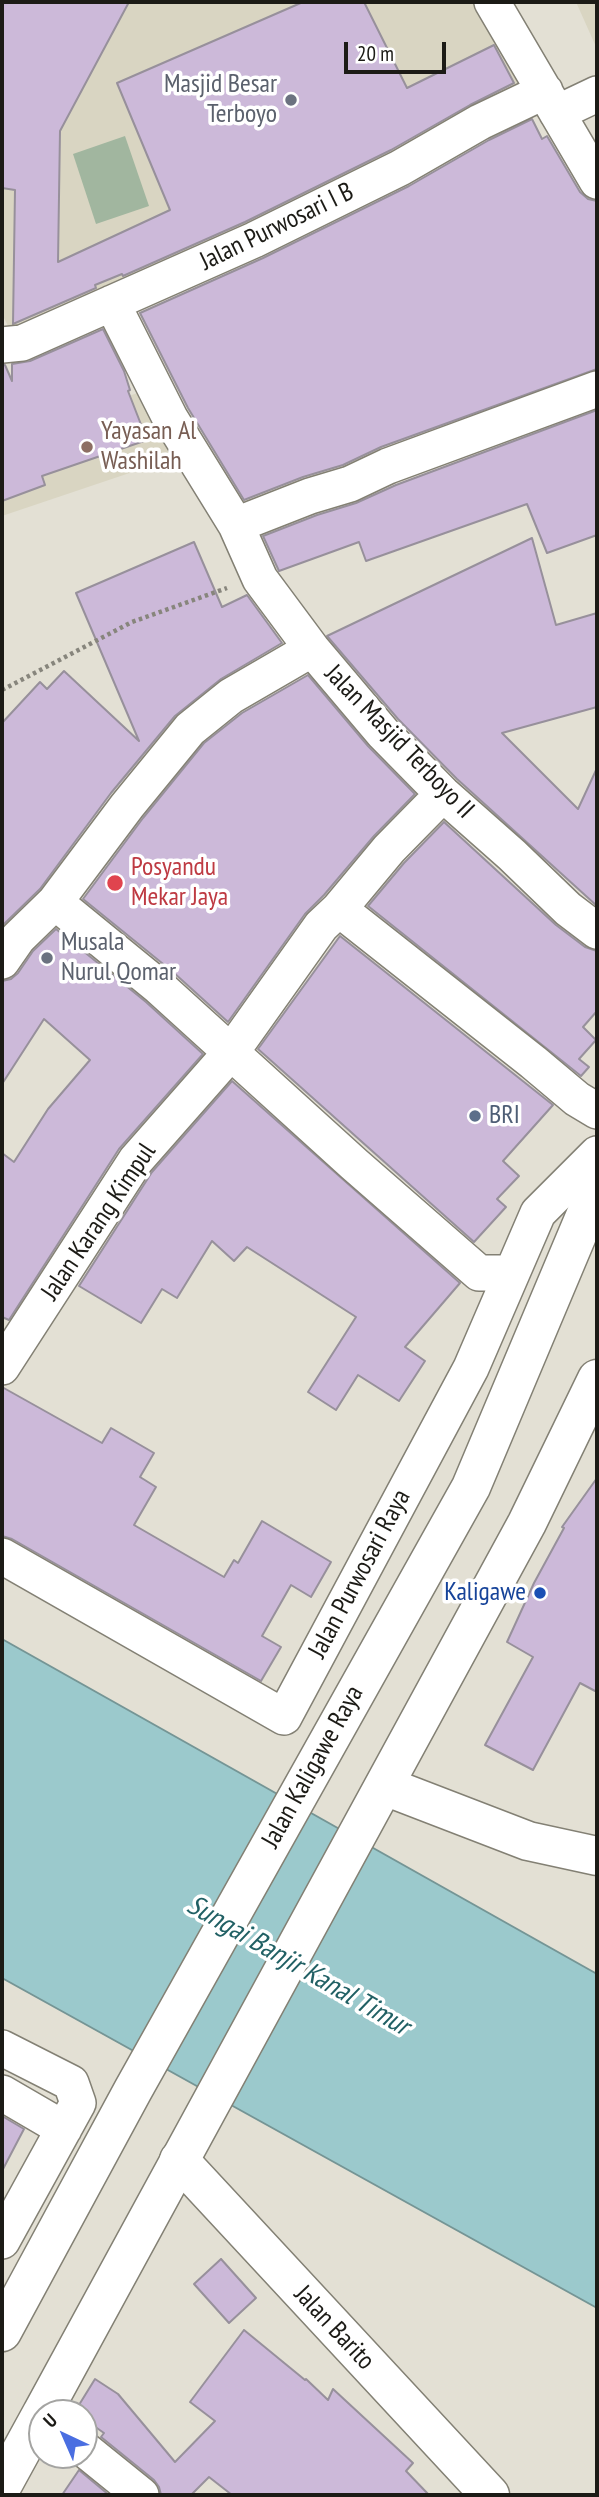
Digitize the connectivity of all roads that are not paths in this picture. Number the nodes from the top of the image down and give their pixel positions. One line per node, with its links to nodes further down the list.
1 (502, 5): 3 (street)
2 (597, 94): 3 (street, Jalan Purwosari I B)
3 (551, 102): 4 (street); 5 (street, Jalan Purwosari I B)
4 (597, 181)
5 (113, 303): 6 (street, Jalan Purwosari I B); 8 (street, Jalan Masjid Terboyo II)
6 (2, 345)
7 (597, 389): 8 (street)
8 (236, 525): 9 (street, Jalan Masjid Terboyo II)
9 (312, 649): 10 (street, Jalan Masjid Terboyo II); 11 (street)
10 (443, 794): 12 (street, Jalan Karang Kimpul); 13 (street, Jalan Masjid Terboyo II)
11 (55, 902): 14 (street); 15 (street)
12 (339, 909): 15 (street, Jalan Karang Kimpul); 16 (street)
13 (597, 931)
14 (2, 961)
15 (232, 1051): 19 (street); 20 (street, Jalan Karang Kimpul)
16 (597, 1111)
17 (597, 1154): 19 (street, Jalan Purwosari Raya)
18 (597, 1188): 30 (main road, Jalan Kaligawe Raya)
19 (510, 1273): 22 (street, Jalan Purwosari Raya)
20 (2, 1367)
21 (597, 1379): 23 (main road)
22 (2, 1556)
23 (385, 1786): 24 (main road); 28 (main road)
24 (597, 1856)
25 (2, 2048): 27 (street)
26 (2, 2093): 27 (street)
27 (64, 2129): 29 (street)
28 (188, 2144): 31 (main road); 36 (main road, Jalan Barito)
29 (2, 2241)
30 (2, 2332)
31 (51, 2399)
32 (28, 2440): 34 (main road)
33 (98, 2460): 35 (street)
34 (2, 2486)
35 (141, 2495)
36 (490, 2495)

